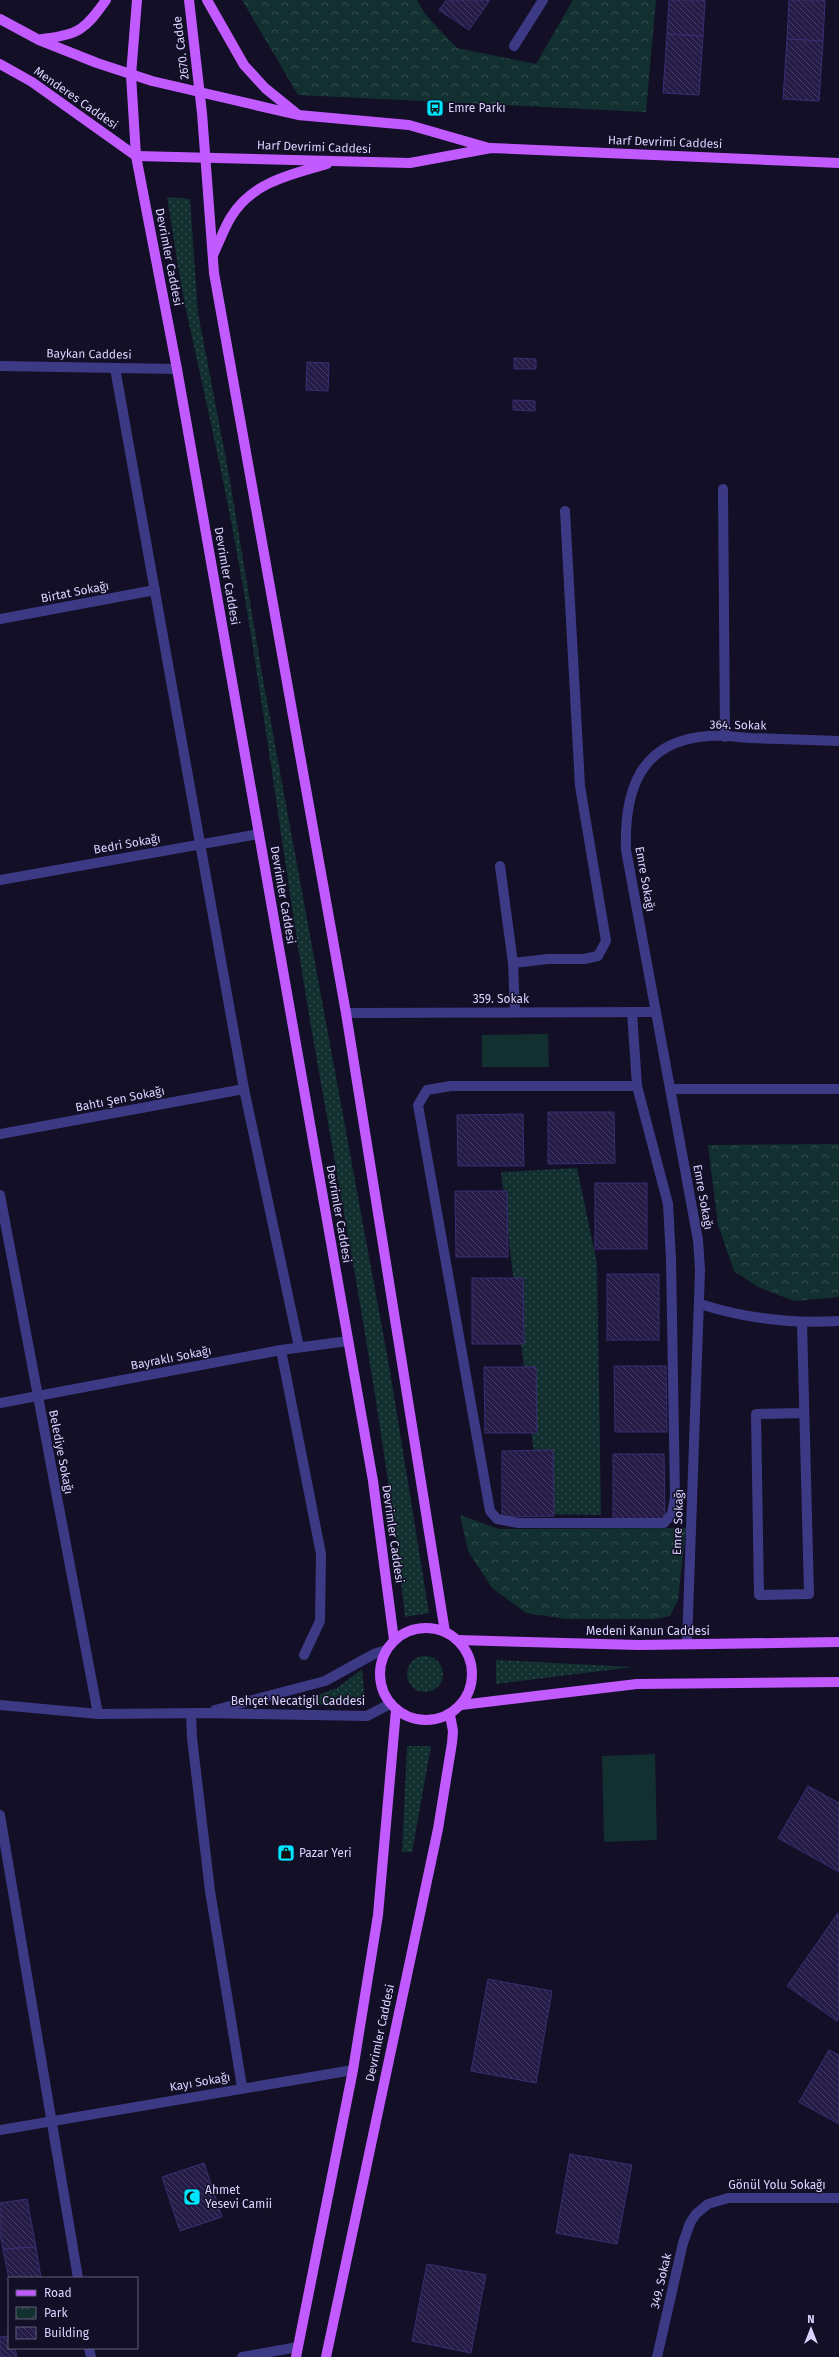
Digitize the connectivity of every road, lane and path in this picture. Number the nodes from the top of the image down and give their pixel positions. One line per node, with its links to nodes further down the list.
1 (106, 0): 7 (main road)
2 (137, 0): 10 (main road)
3 (189, 0): 11 (main road, 2670. Cadde)
4 (207, 0): 12 (main road)
5 (544, 0): 8 (street)
6 (0, 19): 7 (main road)
7 (39, 40): 10 (main road)
8 (514, 46)
9 (0, 64): 14 (main road, Menderes Caddesi)
10 (131, 75): 11 (main road, Harf Devrimi Caddesi); 14 (main road, Devrimler Caddesi)
11 (200, 92): 12 (main road, Harf Devrimi Caddesi); 15 (main road, 2670. Cadde)
12 (298, 116): 13 (main road, Harf Devrimi Caddesi)
13 (491, 148): 16 (main road, Harf Devrimi Caddesi); 17 (main road, Harf Devrimi Caddesi)
14 (136, 156): 15 (main road, Harf Devrimi Caddesi); 21 (main road, Devrimler Caddesi)
15 (205, 157): 16 (main road, Harf Devrimi Caddesi); 18 (main road)
16 (339, 161): 18 (main road)
17 (839, 163)
18 (213, 255): 37 (main road)
19 (0, 365): 20 (street, Baykan Caddesi)
20 (115, 368): 21 (street, Baykan Caddesi); 24 (street)
21 (177, 369): 29 (main road, Devrimler Caddesi)
22 (723, 489): 26 (street)
23 (565, 511): 33 (street)
24 (155, 590): 25 (street, Birtat Sokağı); 30 (street)
25 (0, 619)
26 (725, 737): 27 (street, 364. Sokak); 28 (street, 364. Sokak)
27 (839, 741)
28 (645, 764): 36 (street, Emre Sokağı)
29 (259, 834): 30 (street, Bedri Sokağı); 47 (main road, Devrimler Caddesi)
30 (200, 844): 32 (street, Bedri Sokağı); 39 (street)
31 (500, 866): 33 (street)
32 (0, 880)
33 (513, 963): 34 (street)
34 (515, 1012): 35 (street, 359. Sokak); 37 (street, 359. Sokak)
35 (632, 1012): 36 (street, 359. Sokak); 38 (street)
36 (656, 1012): 40 (street, Emre Sokağı)
37 (346, 1013): 53 (main road)
38 (637, 1086): 38 (street)
39 (244, 1089): 42 (street, Bahtı Şen Sokağı); 48 (street)
40 (670, 1089): 41 (street); 44 (street, Emre Sokağı)
41 (839, 1089)
42 (0, 1134)
43 (0, 1195): 50 (street, Belediye Sokağı)
44 (700, 1304): 46 (street); 57 (street, Emre Sokağı)
45 (839, 1321): 46 (street)
46 (802, 1323): 52 (street)
47 (348, 1341): 48 (street, Bayraklı Sokağı); 54 (main road, Devrimler Caddesi)
48 (299, 1347): 49 (street, Bayraklı Sokağı)
49 (281, 1350): 50 (street, Bayraklı Sokağı); 59 (street)
50 (37, 1396): 51 (street, Bayraklı Sokağı); 66 (street, Belediye Sokağı)
51 (0, 1403)
52 (804, 1413): 52 (street)
53 (445, 1632): 54 (main road); 55 (main road)
54 (394, 1640): 58 (main road)
55 (457, 1640): 57 (main road, Medeni Kanun Caddesi); 62 (main road)
56 (839, 1642): 57 (main road, Medeni Kanun Caddesi)
57 (687, 1644)
58 (386, 1650): 63 (main road); 65 (street, Behçet Necatigil Caddesi)
59 (304, 1655)
60 (839, 1682): 62 (main road)
61 (0, 1705): 66 (street, Behçet Necatigil Caddesi)
62 (461, 1706): 67 (main road)
63 (393, 1707): 65 (street, Behçet Necatigil Caddesi); 67 (main road); 70 (main road, Devrimler Caddesi)
64 (191, 1713): 65 (street, Behçet Necatigil Caddesi); 66 (street, Behçet Necatigil Caddesi); 71 (street)
65 (204, 1713)
66 (98, 1714)
67 (450, 1715): 80 (main road, Devrimler Caddesi)
68 (0, 1815): 69 (street)
69 (4, 1860): 72 (street)
70 (353, 2070): 71 (street, Kayı Sokağı); 77 (main road, Devrimler Caddesi)
71 (242, 2087): 72 (street, Kayı Sokağı)
72 (51, 2122): 73 (street, Kayı Sokağı); 76 (street)
73 (0, 2130)
74 (839, 2198): 75 (street, Gönül Yolu Sokağı)
75 (696, 2214): 81 (street, 349. Sokak)
76 (78, 2277)
77 (297, 2352): 78 (street)
78 (272, 2354): 79 (street)
79 (242, 2357)
80 (326, 2357)
81 (657, 2357)

